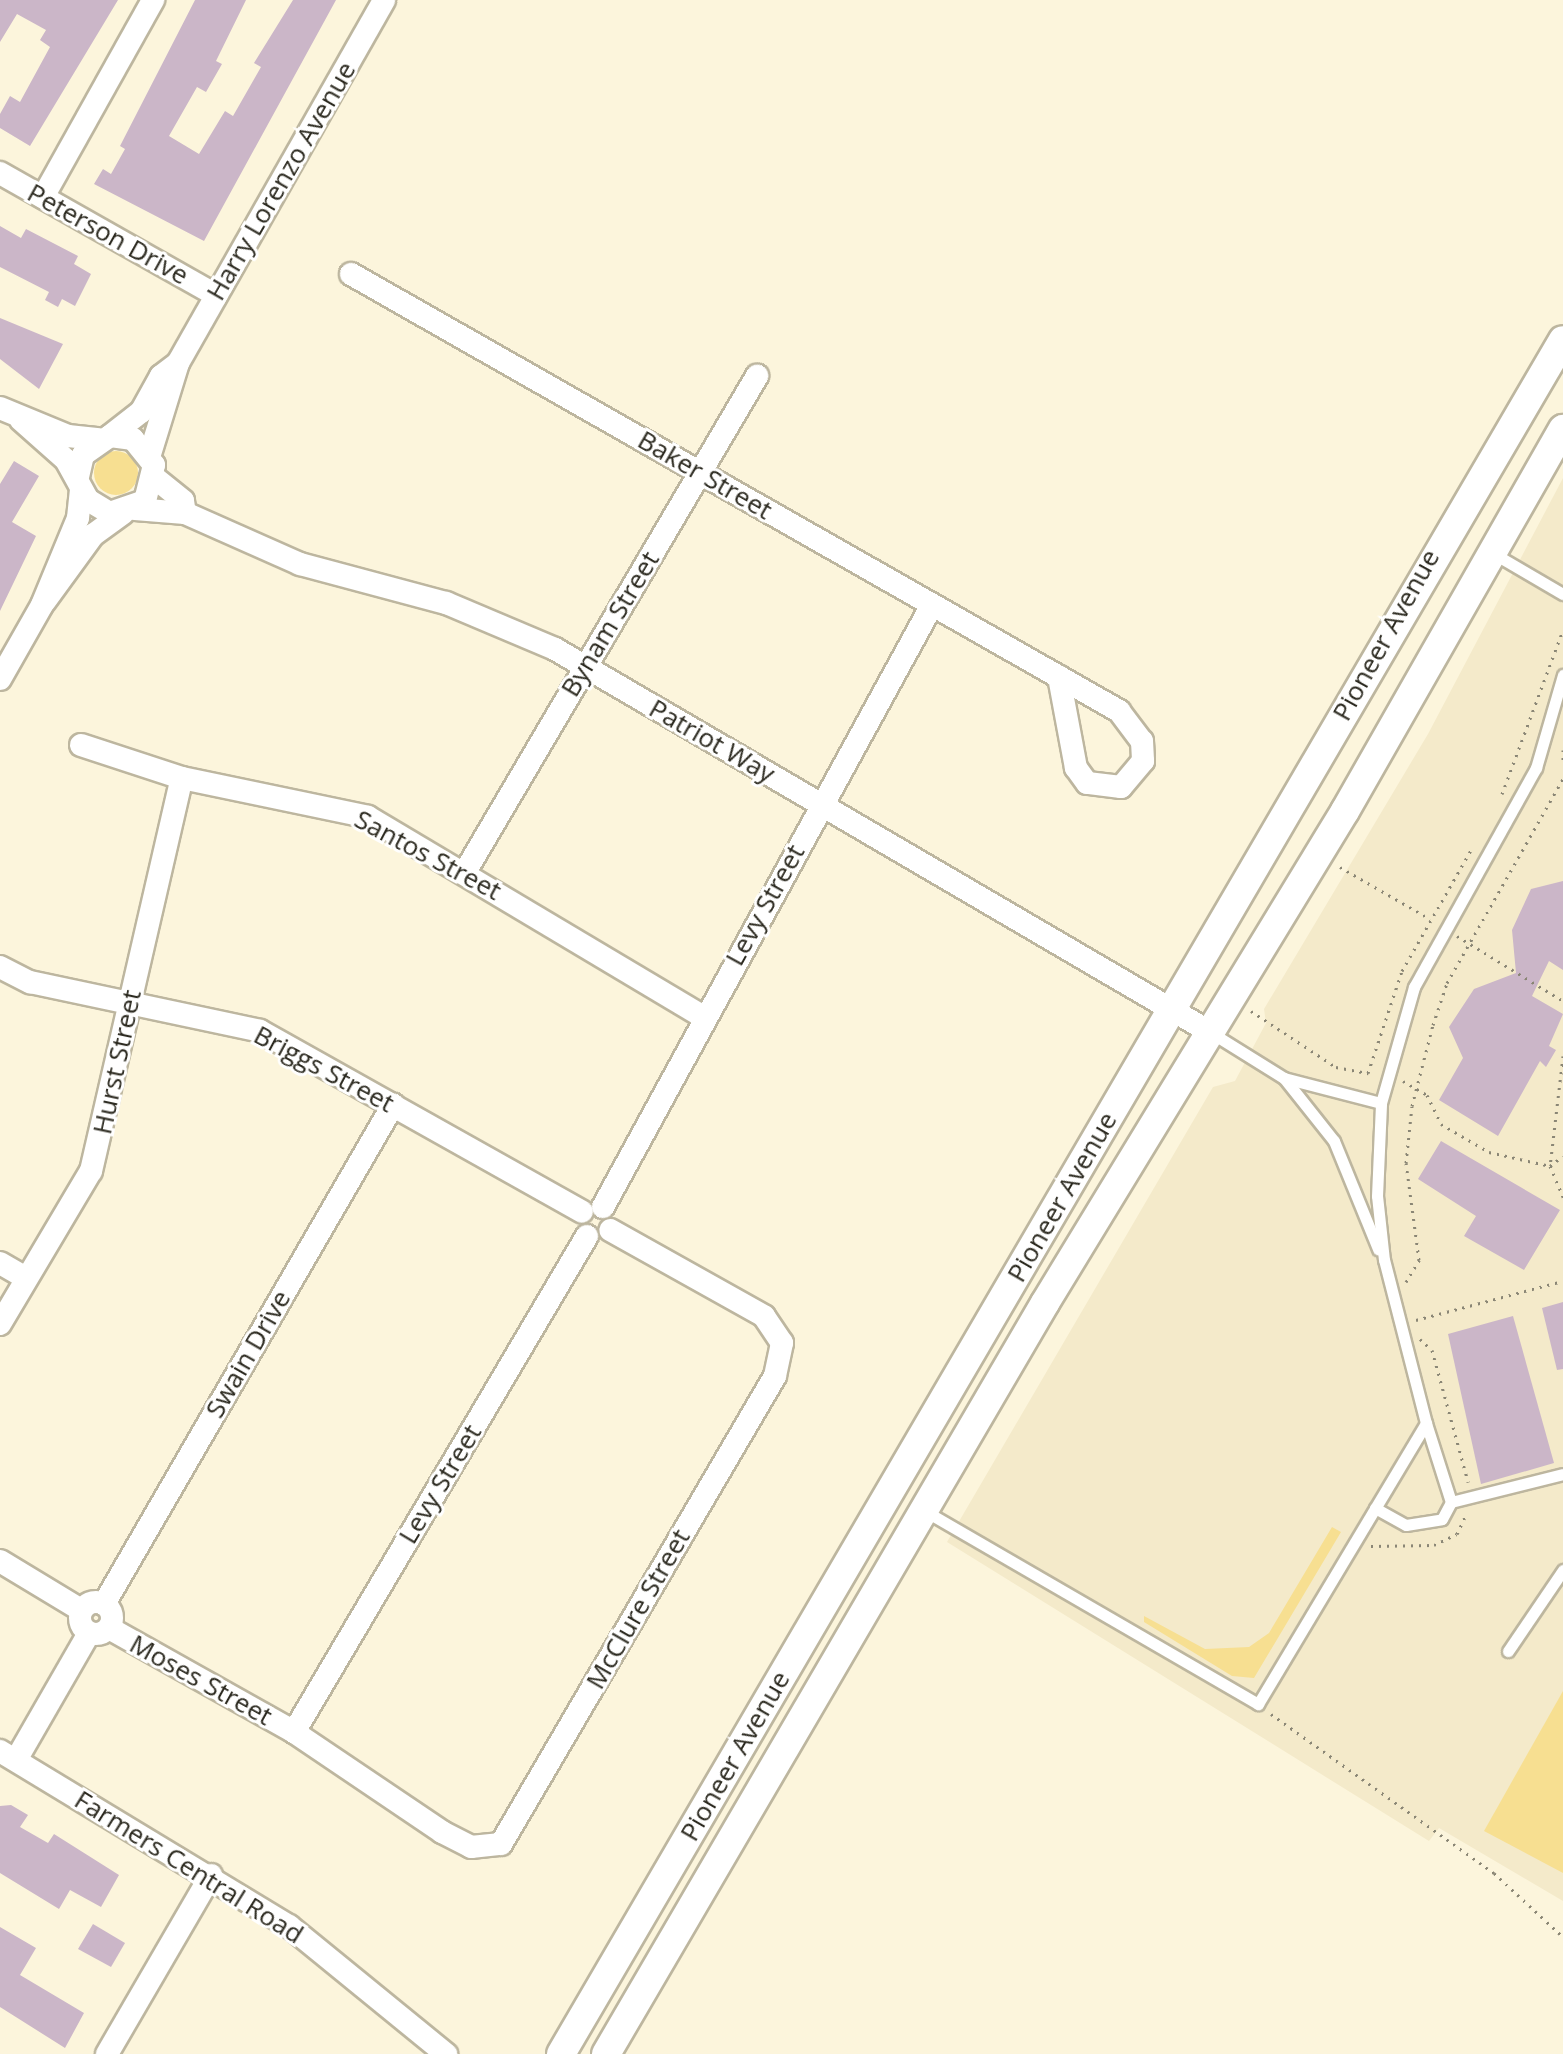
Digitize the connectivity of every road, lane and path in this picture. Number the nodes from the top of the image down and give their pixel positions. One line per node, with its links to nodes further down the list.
1 (153, 0): 4 (street)
2 (384, 0): 6 (street, Harry Lorenzo Avenue)
3 (0, 173): 4 (street, Peterson Drive)
4 (43, 197): 6 (street, Peterson Drive)
5 (351, 274): 15 (street, Baker Street)
6 (216, 295): 8 (street, Harry Lorenzo Avenue)
7 (1563, 340): 40 (street, Pioneer Avenue)
8 (178, 363): 13 (street, Harry Lorenzo Avenue); 14 (street, Harry Lorenzo Avenue)
9 (757, 376): 15 (street, Bynam Street)
10 (0, 408): 11 (street)
11 (21, 420): 13 (street); 17 (street)
12 (1563, 429): 20 (street, Pioneer Avenue)
13 (105, 437): 14 (street); 17 (street)
14 (150, 454): 16 (street)
15 (701, 473): 23 (street, Baker Street); 25 (street, Bynam Street)
16 (155, 478): 18 (street); 19 (street)
17 (79, 483): 18 (street); 22 (street)
18 (129, 511): 19 (street); 22 (street)
19 (185, 513): 25 (street, Patriot Way)
20 (1490, 552): 21 (lane); 43 (street, Pioneer Avenue)
21 (1563, 594)
22 (42, 605): 28 (street)
23 (932, 605): 27 (street, Baker Street); 35 (street, Levy Street)
24 (1563, 630): 34 (path)
25 (584, 666): 35 (street, Patriot Way); 37 (street, Bynam Street)
26 (1563, 675): 46 (lane)
27 (1059, 677): 27 (street, Baker Street)
28 (0, 679)
29 (81, 745): 32 (street, Santos Street)
30 (1563, 750): 31 (path)
31 (1563, 760)
32 (182, 778): 37 (street, Santos Street); 39 (street, Hurst Street)
33 (1563, 779): 48 (path)
34 (1499, 800)
35 (821, 804): 40 (street, Patriot Way); 42 (street, Levy Street)
36 (1476, 841): 45 (path)
37 (465, 872): 42 (street, Santos Street)
38 (0, 967): 39 (street, Briggs Street)
39 (131, 1001): 50 (street, Briggs Street); 59 (street, Hurst Street)
40 (1172, 1007): 43 (street, Patriot Way); 66 (street, Pioneer Avenue)
41 (1251, 1011): 45 (path)
42 (702, 1016): 54 (street, Levy Street)
43 (1210, 1032): 47 (lane); 72 (street, Pioneer Avenue)
44 (1562, 1059): 52 (path)
45 (1368, 1073): 46 (path)
46 (1386, 1076): 48 (path); 49 (lane)
47 (1284, 1078): 49 (lane); 57 (lane)
48 (1418, 1085): 52 (path); 61 (path)
49 (1381, 1103): 57 (lane)
50 (393, 1105): 54 (street, Briggs Street); 76 (street, Swain Drive)
51 (1563, 1156): 52 (path)
52 (1550, 1166): 53 (path)
53 (1563, 1197)
54 (592, 1209): 55 (street); 56 (street)
55 (610, 1230): 56 (street); 81 (street, McClure Street)
56 (587, 1236): 81 (street, Levy Street)
57 (1384, 1260): 65 (lane)
58 (0, 1263): 59 (street)
59 (26, 1278): 64 (street, Hurst Street)
60 (1563, 1281): 63 (path)
61 (1409, 1295)
62 (1412, 1308): 63 (path)
63 (1416, 1320): 65 (path); 69 (path)
64 (0, 1324)
65 (1400, 1324): 67 (lane)
66 (959, 1373): 72 (street); 87 (street, Pioneer Avenue)
67 (1426, 1423): 70 (lane); 71 (lane)
68 (1563, 1474): 69 (lane)
69 (1470, 1497): 70 (lane); 73 (path)
70 (1451, 1502): 71 (lane)
71 (1375, 1508): 80 (lane)
72 (924, 1511): 80 (lane); 88 (street, Pioneer Avenue)
73 (1370, 1546)
74 (0, 1561): 77 (street)
75 (1563, 1570): 79 (lane)
76 (104, 1604): 77 (street); 78 (street)
77 (81, 1610): 78 (street)
78 (99, 1630): 81 (street, Moses Street); 82 (street)
79 (1508, 1651)
80 (1258, 1704): 84 (path)
81 (294, 1732)
82 (8, 1755): 83 (street, Farmers Central Road)
83 (211, 1875): 85 (street); 86 (street, Farmers Central Road)
84 (1563, 1937)
85 (107, 2054)
86 (446, 2054)
87 (561, 2054)
88 (606, 2054)

